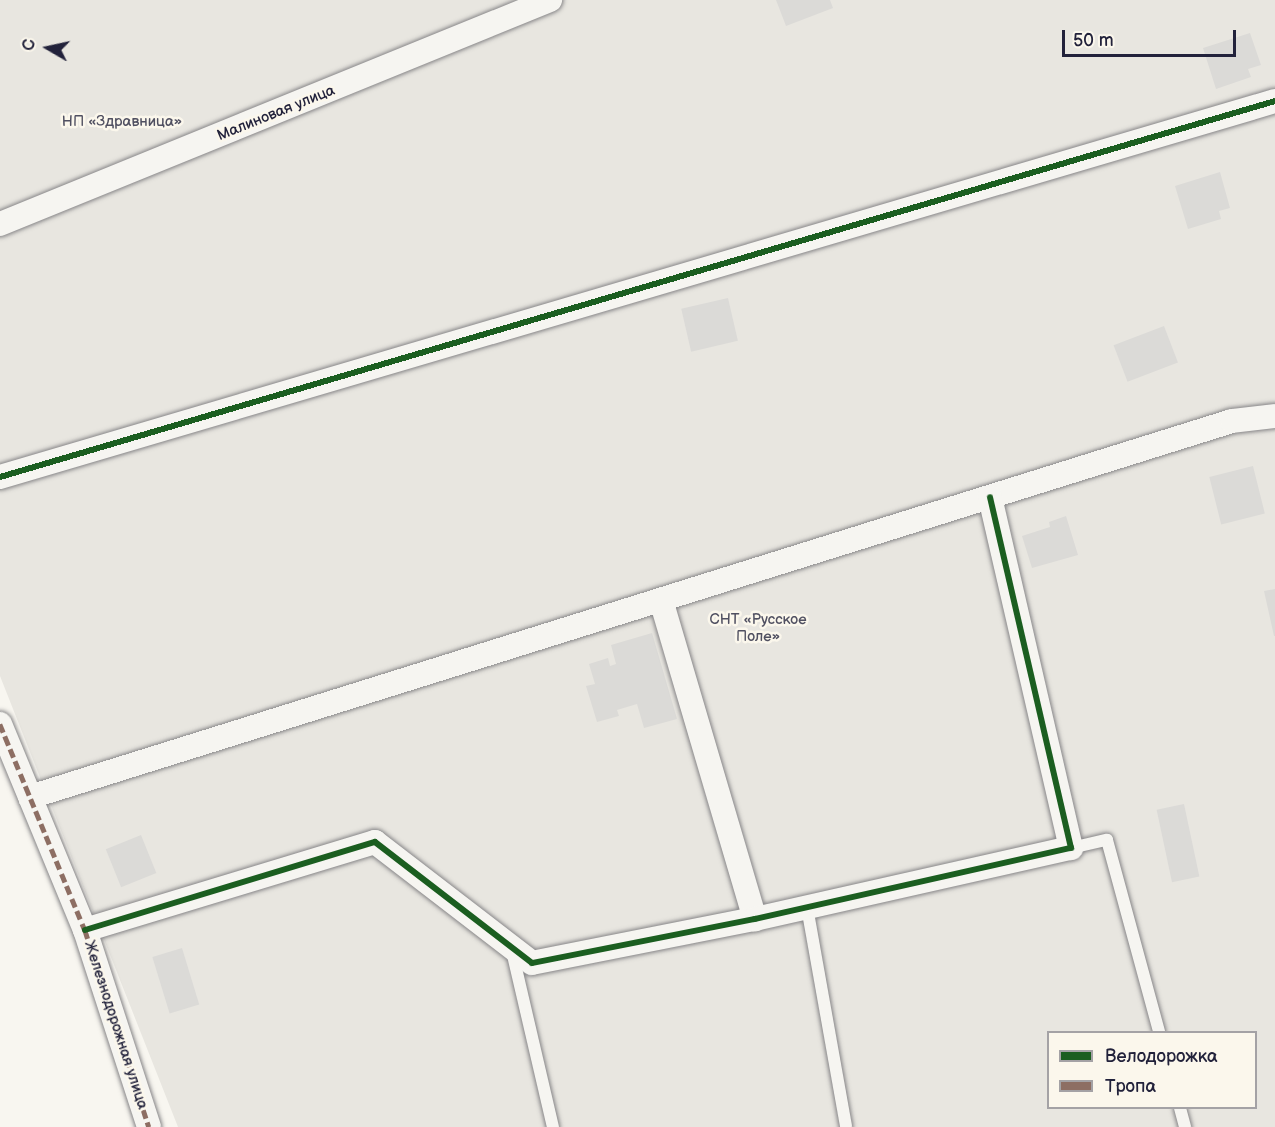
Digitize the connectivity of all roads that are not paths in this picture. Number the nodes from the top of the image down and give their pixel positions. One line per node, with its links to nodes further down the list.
1 (550, 0): 3 (street, Малиновая улица)
2 (1275, 101): 5 (street)
3 (0, 224)
4 (1275, 416): 6 (street)
5 (0, 477)
6 (990, 497): 7 (street); 10 (street)
7 (661, 600): 9 (street); 12 (street)
8 (0, 724): 9 (street, Железнодорожная улица)
9 (30, 797): 13 (street, Железнодорожная улица)
10 (1071, 848): 11 (street); 15 (lane)
11 (807, 908): 12 (street); 19 (lane)
12 (755, 919): 14 (street)
13 (85, 930): 14 (street); 17 (street, Железнодорожная улица)
14 (512, 950): 18 (lane)
15 (1159, 1031)
16 (1180, 1109): 20 (lane)
17 (149, 1127)
18 (553, 1127)
19 (846, 1127)
20 (1185, 1127)

